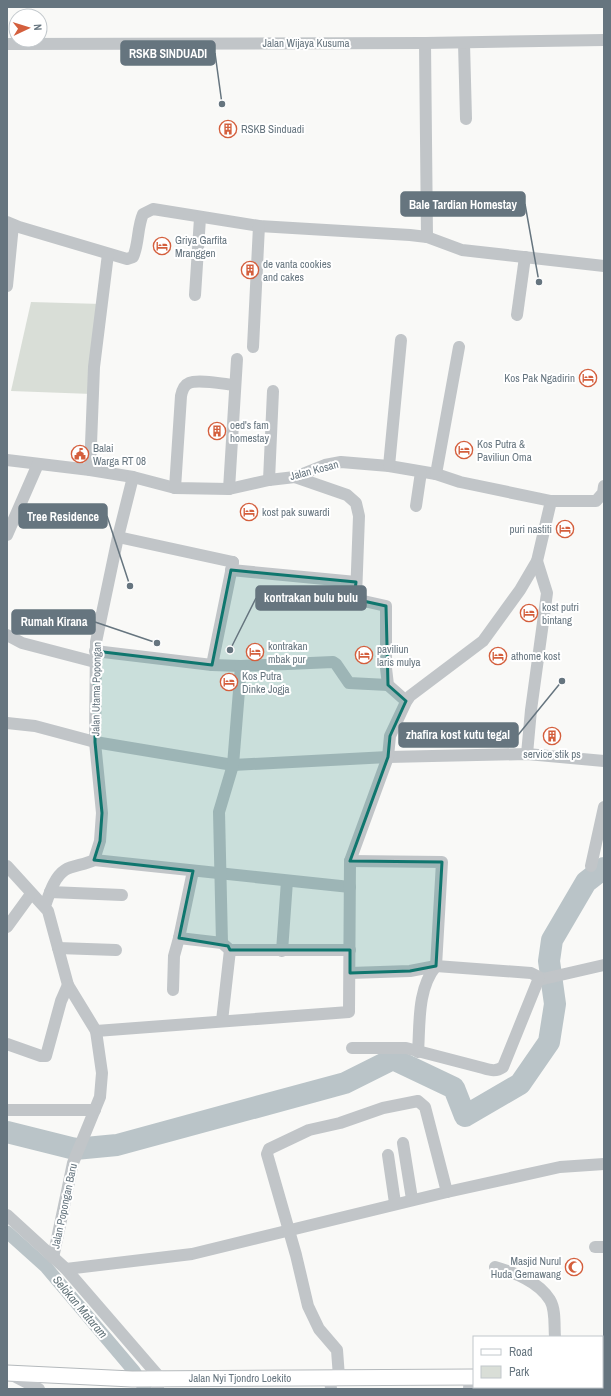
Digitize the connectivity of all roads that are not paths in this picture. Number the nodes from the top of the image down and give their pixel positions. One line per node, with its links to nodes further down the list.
1 (604, 40): 3 (street, Jalan Wijaya Kusuma)
2 (425, 43): 3 (street, Jalan Wijaya Kusuma); 4 (street, Jalan Wijaya Kusuma); 9 (street)
3 (464, 43): 5 (street)
4 (7, 44)
5 (466, 119)
6 (200, 218): 8 (street); 10 (street); 14 (street)
7 (10, 223): 10 (street); 13 (street)
8 (259, 226): 9 (street); 17 (street)
9 (427, 237): 11 (street)
10 (108, 254): 25 (street)
11 (525, 257): 12 (street); 15 (street)
12 (604, 266)
13 (7, 286)
14 (195, 295)
15 (516, 316)
16 (401, 340): 24 (street)
17 (253, 347)
18 (459, 348): 27 (street)
19 (237, 359): 20 (street)
20 (235, 385): 32 (street); 33 (street)
21 (273, 391): 30 (street)
22 (7, 460): 23 (street, Jalan Kosan)
23 (38, 464): 25 (street, Jalan Kosan); 36 (street)
24 (389, 466): 26 (street, Jalan Kosan); 29 (street, Jalan Kosan)
25 (90, 470): 28 (street, Jalan Kosan)
26 (421, 472): 27 (street, Jalan Kosan); 35 (street)
27 (436, 474): 34 (street, Jalan Kosan)
28 (133, 477): 32 (street, Jalan Kosan); 37 (street, Jalan Utama Popongan)
29 (295, 477): 30 (street, Jalan Kosan); 40 (street)
30 (270, 480): 33 (street, Jalan Kosan)
31 (604, 486): 34 (street, Jalan Kosan)
32 (175, 488): 33 (street, Jalan Kosan)
33 (229, 489)
34 (551, 501): 38 (street)
35 (416, 506)
36 (7, 535)
37 (118, 537): 39 (street); 42 (street, Jalan Utama Popongan)
38 (537, 562): 46 (street); 49 (street)
39 (233, 563): 40 (street); 43 (street)
40 (356, 582): 45 (street)
41 (7, 635): 42 (street)
42 (95, 656): 43 (street); 48 (street, Jalan Utama Popongan)
43 (212, 666): 44 (street)
44 (241, 666): 45 (street); 52 (street)
45 (388, 685): 46 (street)
46 (406, 701): 50 (street)
47 (7, 723): 48 (street, Jalan Utama Popongan)
48 (95, 742): 52 (street); 54 (street)
49 (527, 754): 50 (street); 51 (street)
50 (388, 757): 52 (street); 55 (street)
51 (604, 761)
52 (233, 765): 59 (street)
53 (604, 807): 57 (street)
54 (94, 860): 58 (street); 62 (street)
55 (350, 861): 61 (street); 74 (street)
56 (7, 866): 63 (street, Jalan Popongan Baru)
57 (591, 866)
58 (193, 871): 59 (street); 67 (street)
59 (219, 874): 60 (street); 68 (street)
60 (286, 881): 61 (street); 72 (street)
61 (350, 887): 71 (street)
62 (50, 892): 64 (street); 65 (street)
63 (31, 894): 65 (street, Jalan Popongan Baru); 66 (street)
64 (122, 895)
65 (45, 906): 69 (street, Jalan Popongan Baru)
66 (7, 927)
67 (179, 938): 68 (street); 78 (street)
68 (226, 946): 72 (street); 79 (street)
69 (58, 948): 70 (street); 77 (street, Jalan Popongan Baru)
70 (116, 950)
71 (350, 950): 72 (street); 75 (street)
72 (282, 951)
73 (604, 965): 76 (street)
74 (436, 966): 75 (street); 76 (street); 83 (street)
75 (350, 973): 79 (street)
76 (542, 978): 83 (street)
77 (68, 985): 80 (street, Jalan Popongan Baru); 81 (street)
78 (173, 990)
79 (222, 1021): 80 (street)
80 (96, 1031): 85 (street, Jalan Popongan Baru)
81 (7, 1044)
82 (352, 1048): 83 (street)
83 (418, 1052)
84 (7, 1110): 85 (street)
85 (95, 1110): 94 (street, Jalan Popongan Baru)
86 (403, 1143): 90 (street)
87 (388, 1155): 91 (street)
88 (604, 1164): 89 (street)
89 (447, 1192): 90 (street); 93 (street)
90 (412, 1199): 91 (street)
91 (394, 1203): 93 (street)
92 (7, 1215): 94 (street)
93 (289, 1229): 96 (street); 99 (street)
94 (53, 1258): 96 (street)
95 (495, 1267): 97 (street)
96 (66, 1269): 101 (street)
97 (555, 1336)
98 (8, 1373): 101 (main road, Jalan Nyi Tjondro Loekito); 102 (street)
99 (334, 1381): 100 (main road, Jalan Nyi Tjondro Loekito); 101 (main road, Jalan Nyi Tjondro Loekito)
100 (471, 1381)
101 (158, 1382)
102 (39, 1389)

